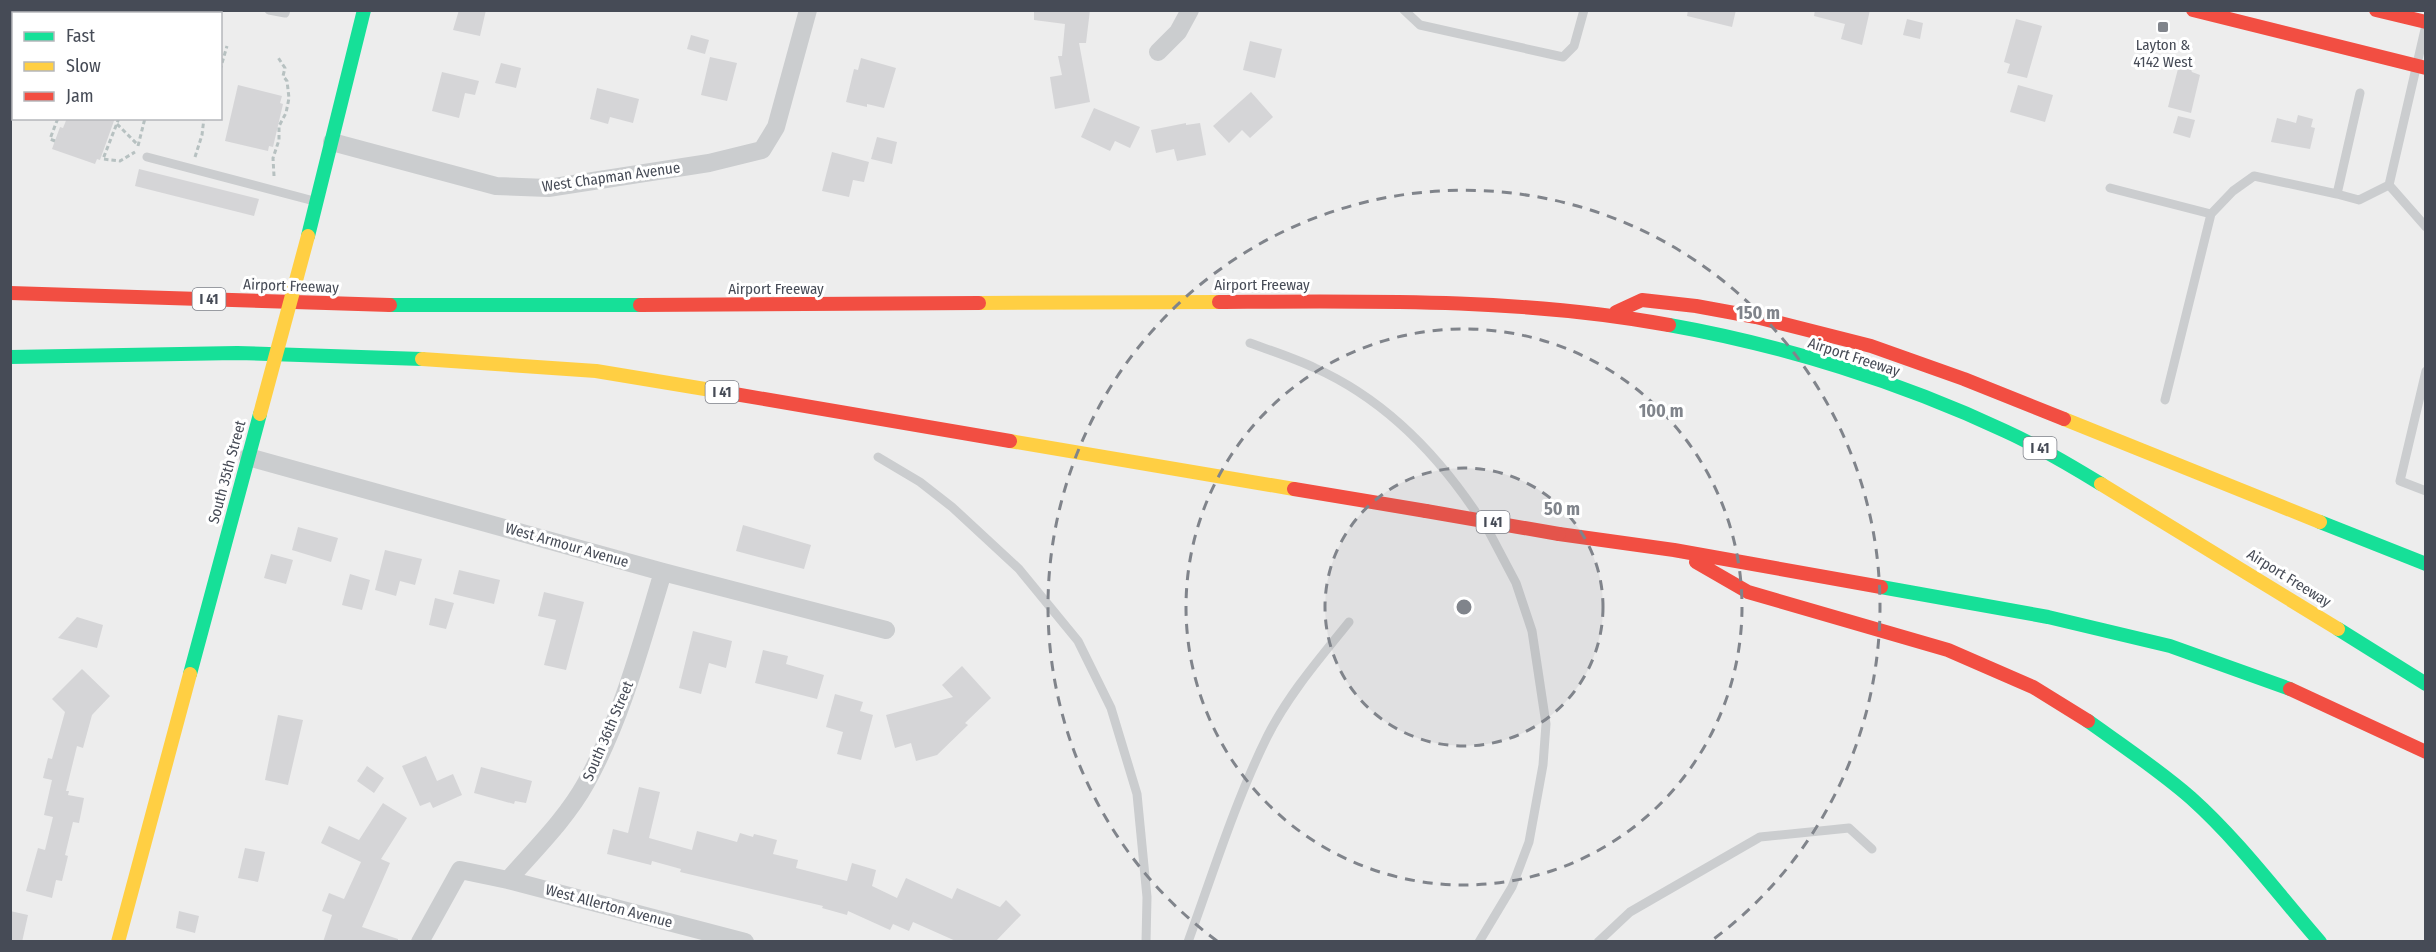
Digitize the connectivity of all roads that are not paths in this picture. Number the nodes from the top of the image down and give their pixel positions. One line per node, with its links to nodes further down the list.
1 (269, 10): 2 (lane)
2 (286, 10)
3 (364, 10): 14 (main road, South 35th Street)
4 (1190, 10): 11 (street)
5 (1404, 10): 6 (lane)
6 (1584, 10)
7 (2193, 10): 12 (main road)
8 (2376, 10): 10 (main road)
9 (806, 18): 14 (street, West Chapman Avenue)
10 (2426, 24): 12 (lane)
11 (1158, 52)
12 (2421, 67): 16 (lane)
13 (2360, 93): 18 (lane)
14 (332, 142): 19 (main road, South 35th Street)
15 (147, 157): 19 (lane)
16 (2389, 185): 18 (lane); 21 (lane)
17 (2110, 188): 20 (lane)
18 (2337, 194): 20 (lane)
19 (317, 201): 28 (main road, South 35th Street, bridge)
20 (2211, 214): 27 (lane)
21 (2426, 227)
22 (10, 293): 23 (main road, Airport Freeway / I 41)
23 (1609, 315): 32 (main road); 36 (main road, Airport Freeway / I 41)
24 (1250, 343): 45 (lane)
25 (10, 357): 31 (main road, I 41, bridge)
26 (2426, 371): 30 (lane)
27 (2165, 400)
28 (248, 457): 33 (street, West Armour Avenue); 40 (main road, South 35th Street)
29 (878, 457): 43 (lane)
30 (2426, 491)
31 (1674, 550): 37 (main road, I 41); 47 (main road)
32 (2426, 564)
33 (663, 572): 35 (street, West Armour Avenue); 39 (street, South 36th Street)
34 (1349, 622): 44 (lane)
35 (886, 630)
36 (2426, 684)
37 (2426, 752)
38 (1872, 849): 46 (lane)
39 (508, 880): 41 (street); 42 (street, West Allerton Avenue)
40 (118, 942)
41 (420, 942)
42 (745, 942)
43 (1146, 942)
44 (1188, 942)
45 (1479, 942)
46 (1598, 942)
47 (2320, 942)

